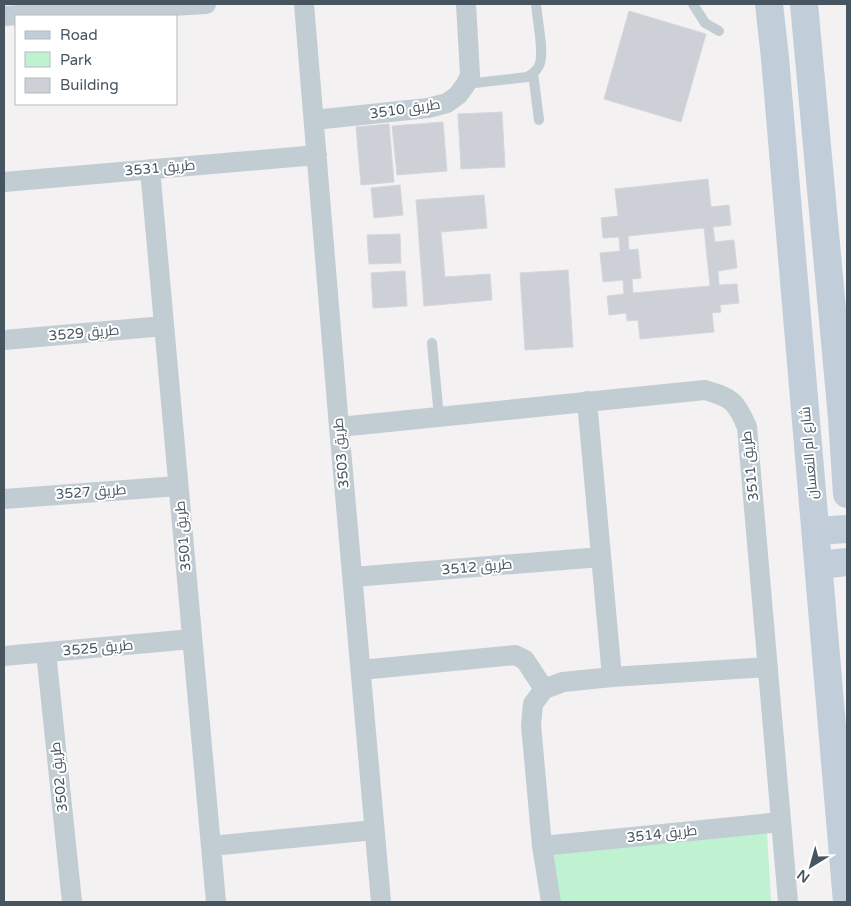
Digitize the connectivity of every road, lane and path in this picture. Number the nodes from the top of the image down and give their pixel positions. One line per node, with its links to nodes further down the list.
1 (206, 4): 8 (street)
2 (304, 4): 13 (street, طريق 3503)
3 (467, 4): 12 (street)
4 (536, 4): 11 (lane)
5 (693, 4): 10 (lane)
6 (769, 4): 29 (main road, شارع ام النعسان)
7 (804, 4): 23 (main road)
8 (133, 6): 9 (street)
9 (17, 15)
10 (719, 32)
11 (534, 73): 12 (lane); 14 (lane)
12 (466, 84): 13 (street, طريق 3510)
13 (314, 120): 15 (street, طريق 3503)
14 (539, 120)
15 (316, 154): 16 (street, طريق 3531); 24 (street, طريق 3503)
16 (150, 169): 17 (street, طريق 3531); 18 (street, طريق 3501)
17 (4, 182)
18 (164, 326): 19 (street, طريق 3529); 25 (street, طريق 3501)
19 (4, 340)
20 (432, 343): 22 (lane)
21 (588, 401): 22 (street, طريق 3511); 30 (street); 37 (street, طريق 3511)
22 (439, 417): 24 (street, طريق 3511)
23 (845, 423): 26 (main road)
24 (339, 427): 33 (street, طريق 3503)
25 (178, 486): 27 (street, طريق 3527); 34 (street, طريق 3501)
26 (847, 494)
27 (4, 499)
28 (847, 529): 29 (main road)
29 (816, 531): 32 (main road, شارع ام النعسان)
30 (602, 557): 33 (street, طريق 3512); 39 (street)
31 (847, 562): 32 (main road)
32 (819, 565): 50 (main road, شارع ام النعسان)
33 (353, 577): 38 (street, طريق 3503)
34 (192, 639): 35 (street, طريق 3525); 43 (street, طريق 3501)
35 (46, 652): 36 (street, طريق 3525); 45 (street, طريق 3502)
36 (4, 656)
37 (768, 667): 39 (street); 41 (street, طريق 3511)
38 (361, 670): 40 (street); 42 (street, طريق 3503)
39 (612, 677): 40 (street)
40 (544, 689): 44 (street)
41 (781, 822): 44 (street, طريق 3514); 49 (street, طريق 3511)
42 (374, 830): 43 (street); 47 (street, طريق 3503)
43 (211, 846): 46 (street, طريق 3501)
44 (542, 846): 48 (street)
45 (72, 902)
46 (216, 902)
47 (381, 902)
48 (551, 902)
49 (788, 902)
50 (847, 902)

